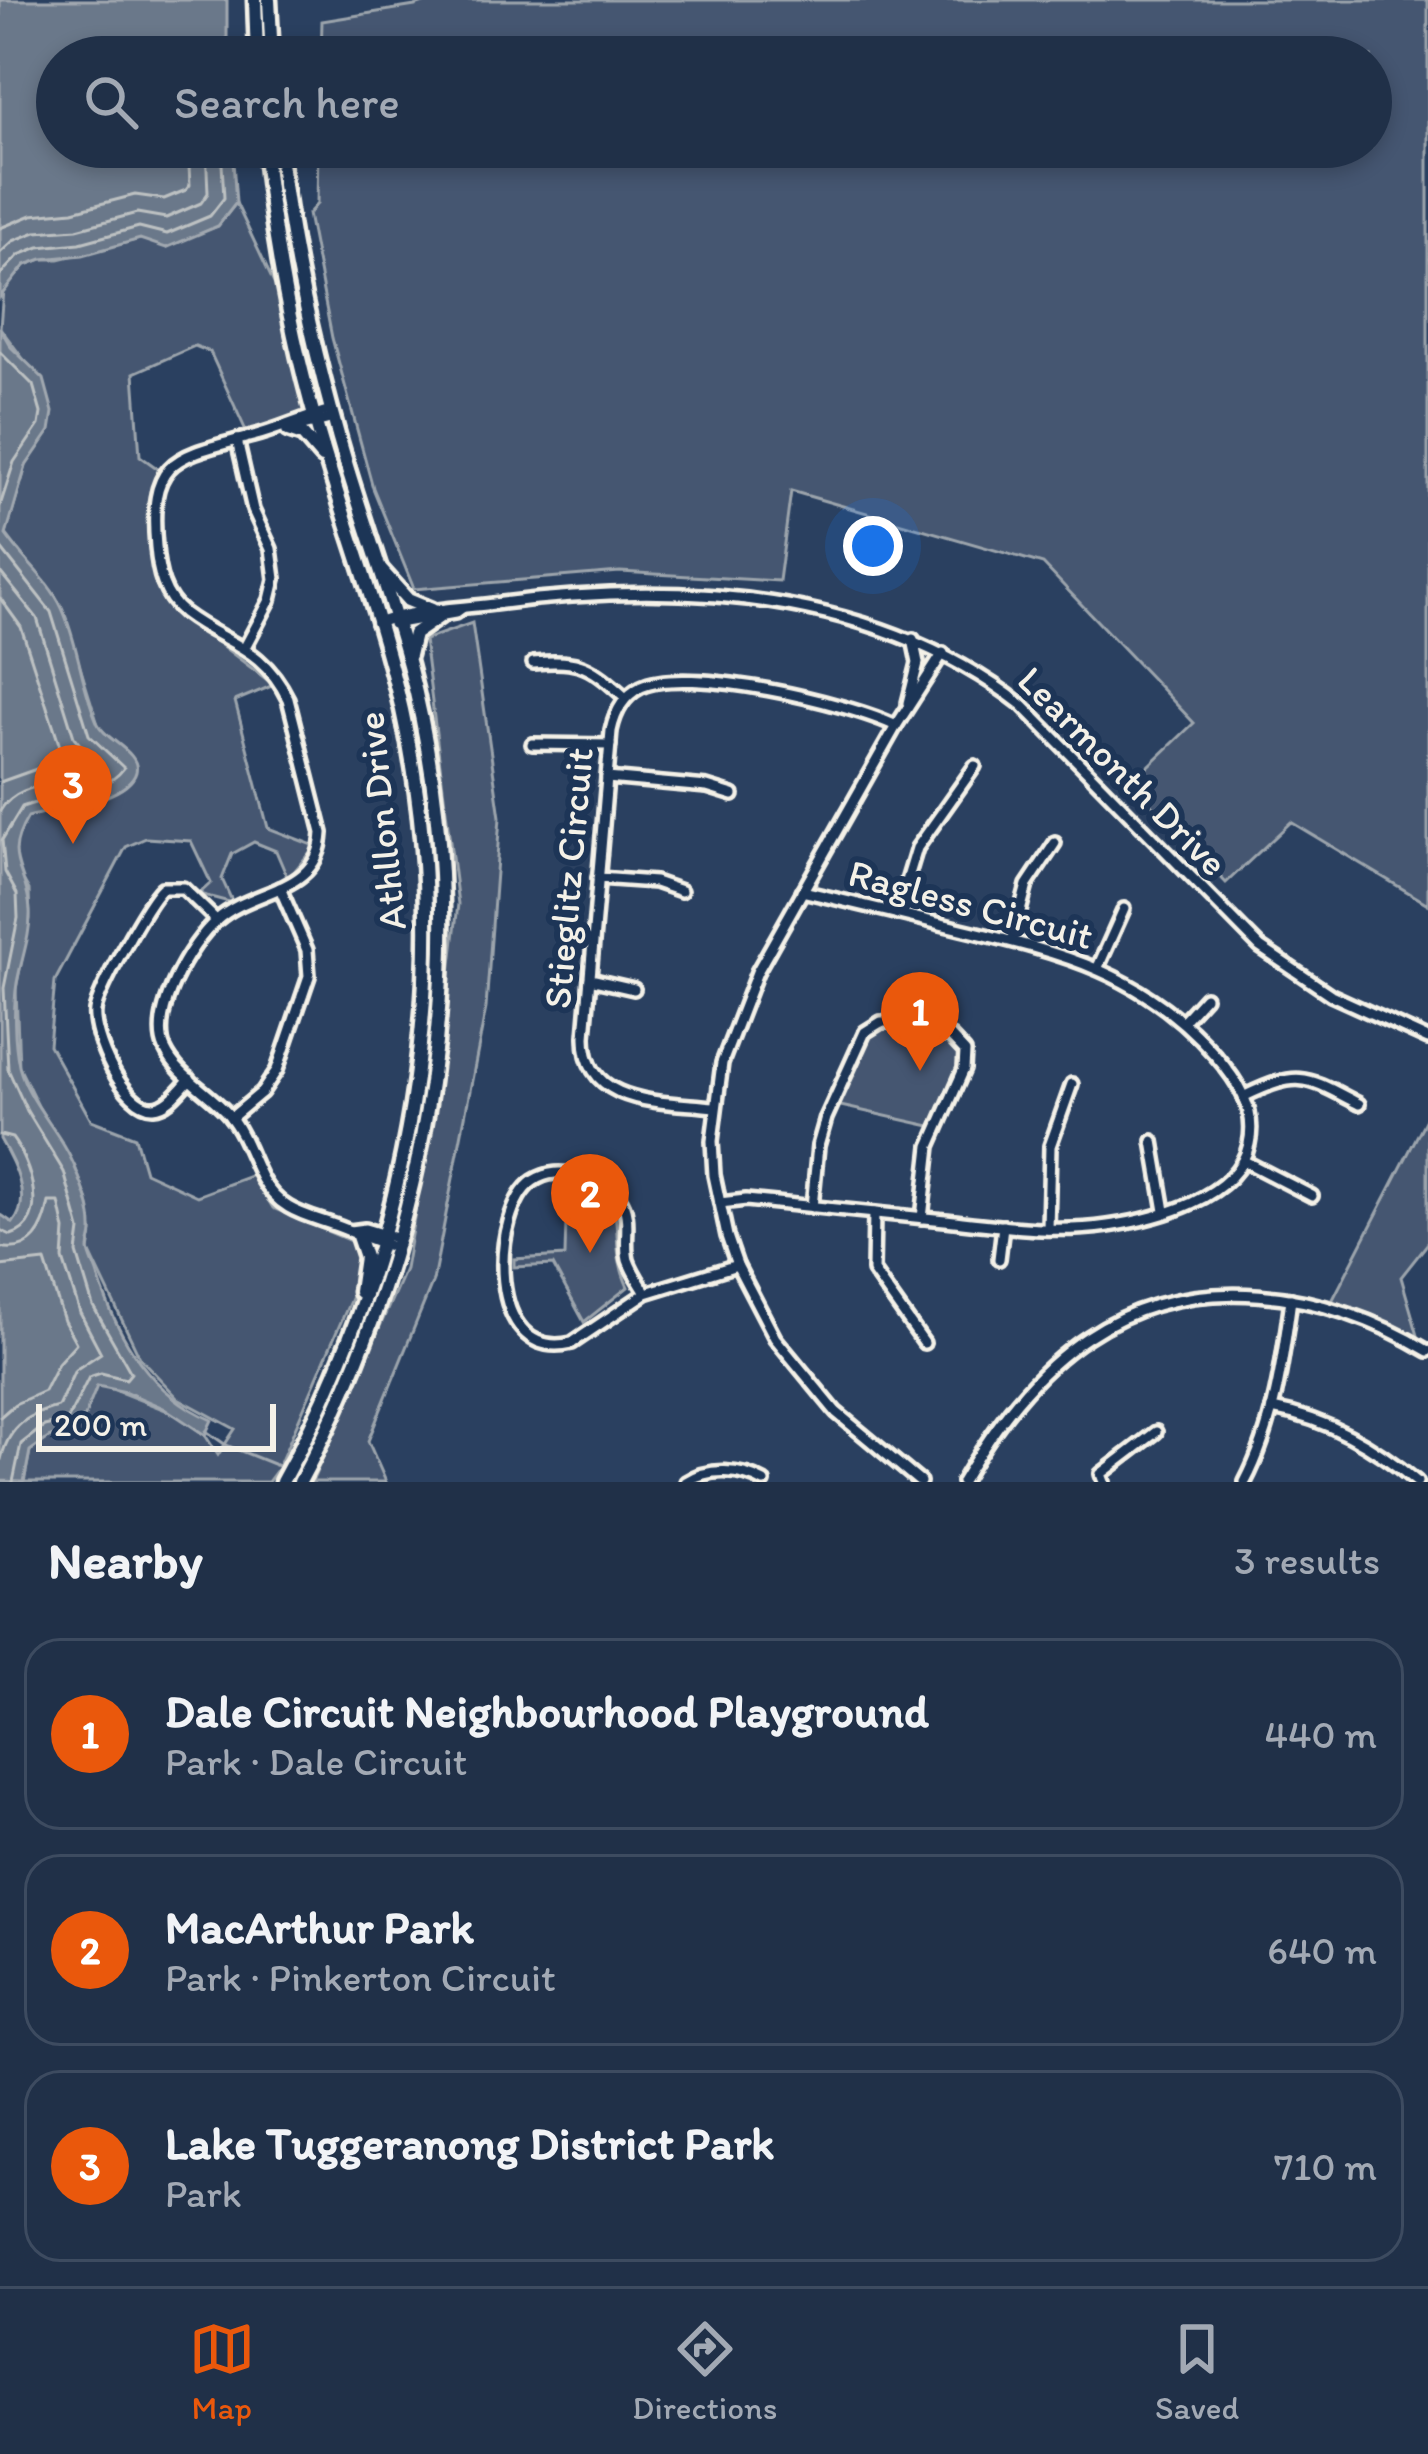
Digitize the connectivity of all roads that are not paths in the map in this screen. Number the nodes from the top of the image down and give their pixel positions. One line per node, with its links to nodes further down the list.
1 (255, 0): 3 (main road)
2 (269, 0): 4 (main road)
3 (256, 36)
4 (271, 36)
5 (267, 168): 8 (main road, Athllon Drive)
6 (282, 168): 7 (main road, Athllon Drive)
7 (333, 414): 8 (street); 12 (main road, Athllon Drive)
8 (315, 419): 9 (street); 11 (main road, Athllon Drive)
9 (281, 430): 10 (street); 11 (main road)
10 (237, 440): 17 (street); 17 (street)
11 (329, 468): 15 (main road, Athllon Drive)
12 (380, 569): 13 (main road); 14 (main road, Athllon Drive)
13 (436, 613): 14 (street, Learmonth Drive); 16 (street, Learmonth Drive); 21 (main road)
14 (396, 621): 15 (street, Learmonth Drive); 21 (main road, Athllon Drive)
15 (377, 623): 63 (main road, Athllon Drive)
16 (913, 639): 18 (street, Learmonth Drive); 24 (street)
17 (245, 647): 33 (street)
18 (943, 652): 20 (street, Learmonth Drive); 22 (street)
19 (533, 663): 23 (street)
20 (962, 665): 22 (street); 45 (street, Learmonth Drive)
21 (409, 667): 63 (main road, Athllon Drive)
22 (932, 674): 24 (street)
23 (626, 698): 25 (street, Stieglitz Circuit); 27 (street, Stieglitz Circuit)
24 (906, 708): 25 (street)
25 (896, 726): 35 (street)
26 (532, 744): 27 (street)
27 (610, 745): 29 (street, Stieglitz Circuit)
28 (975, 766): 37 (street)
29 (607, 778): 30 (street); 32 (street, Stieglitz Circuit)
30 (734, 795)
31 (1055, 843): 39 (street)
32 (598, 878): 34 (street); 41 (street, Stieglitz Circuit)
33 (280, 888): 38 (street); 51 (street)
34 (681, 891)
35 (802, 891): 37 (street, Ragless Circuit); 50 (street)
36 (1124, 909): 40 (street)
37 (897, 914): 39 (street, Ragless Circuit)
38 (216, 920): 46 (street); 46 (street)
39 (1012, 941): 40 (street, Ragless Circuit)
40 (1098, 967): 44 (street, Ragless Circuit)
41 (590, 980): 42 (street); 50 (street, Stieglitz Circuit)
42 (634, 989)
43 (1204, 997): 44 (street)
44 (1183, 1021): 48 (street, Ragless Circuit)
45 (1428, 1039)
46 (190, 1079): 51 (street)
47 (1072, 1084): 61 (street)
48 (1245, 1096): 49 (street); 53 (street)
49 (1359, 1104)
50 (714, 1107): 55 (street)
51 (231, 1118): 62 (street)
52 (1154, 1141): 57 (street)
53 (1244, 1161): 54 (street); 57 (street)
54 (1312, 1196)
55 (720, 1203): 56 (street); 65 (street)
56 (812, 1207): 58 (street); 59 (street)
57 (1165, 1211): 61 (street)
58 (874, 1213): 59 (street); 69 (street)
59 (922, 1218): 60 (street)
60 (1003, 1226): 61 (street); 64 (street)
61 (1048, 1229)
62 (354, 1233): 63 (street); 68 (main road)
63 (390, 1241): 68 (main road, Athllon Drive); 73 (main road, Athllon Drive)
64 (999, 1259)
65 (737, 1265): 66 (street); 74 (street)
66 (646, 1293): 66 (street)
67 (1291, 1299): 70 (street); 71 (street); 82 (street)
68 (358, 1317): 73 (main road, Athllon Drive)
69 (924, 1343)
70 (1428, 1351)
71 (1272, 1409): 84 (street); 85 (street)
72 (1156, 1432): 75 (street)
73 (303, 1461): 76 (main road, Athllon Drive); 77 (main road, Athllon Drive)
74 (899, 1467): 80 (street); 81 (street)
75 (1102, 1478): 83 (street)
76 (283, 1480)
77 (300, 1482)
78 (686, 1482): 79 (street)
79 (764, 1482)
80 (908, 1482)
81 (920, 1482)
82 (962, 1482)
83 (1090, 1482)
84 (1245, 1482)
85 (1417, 1482)

